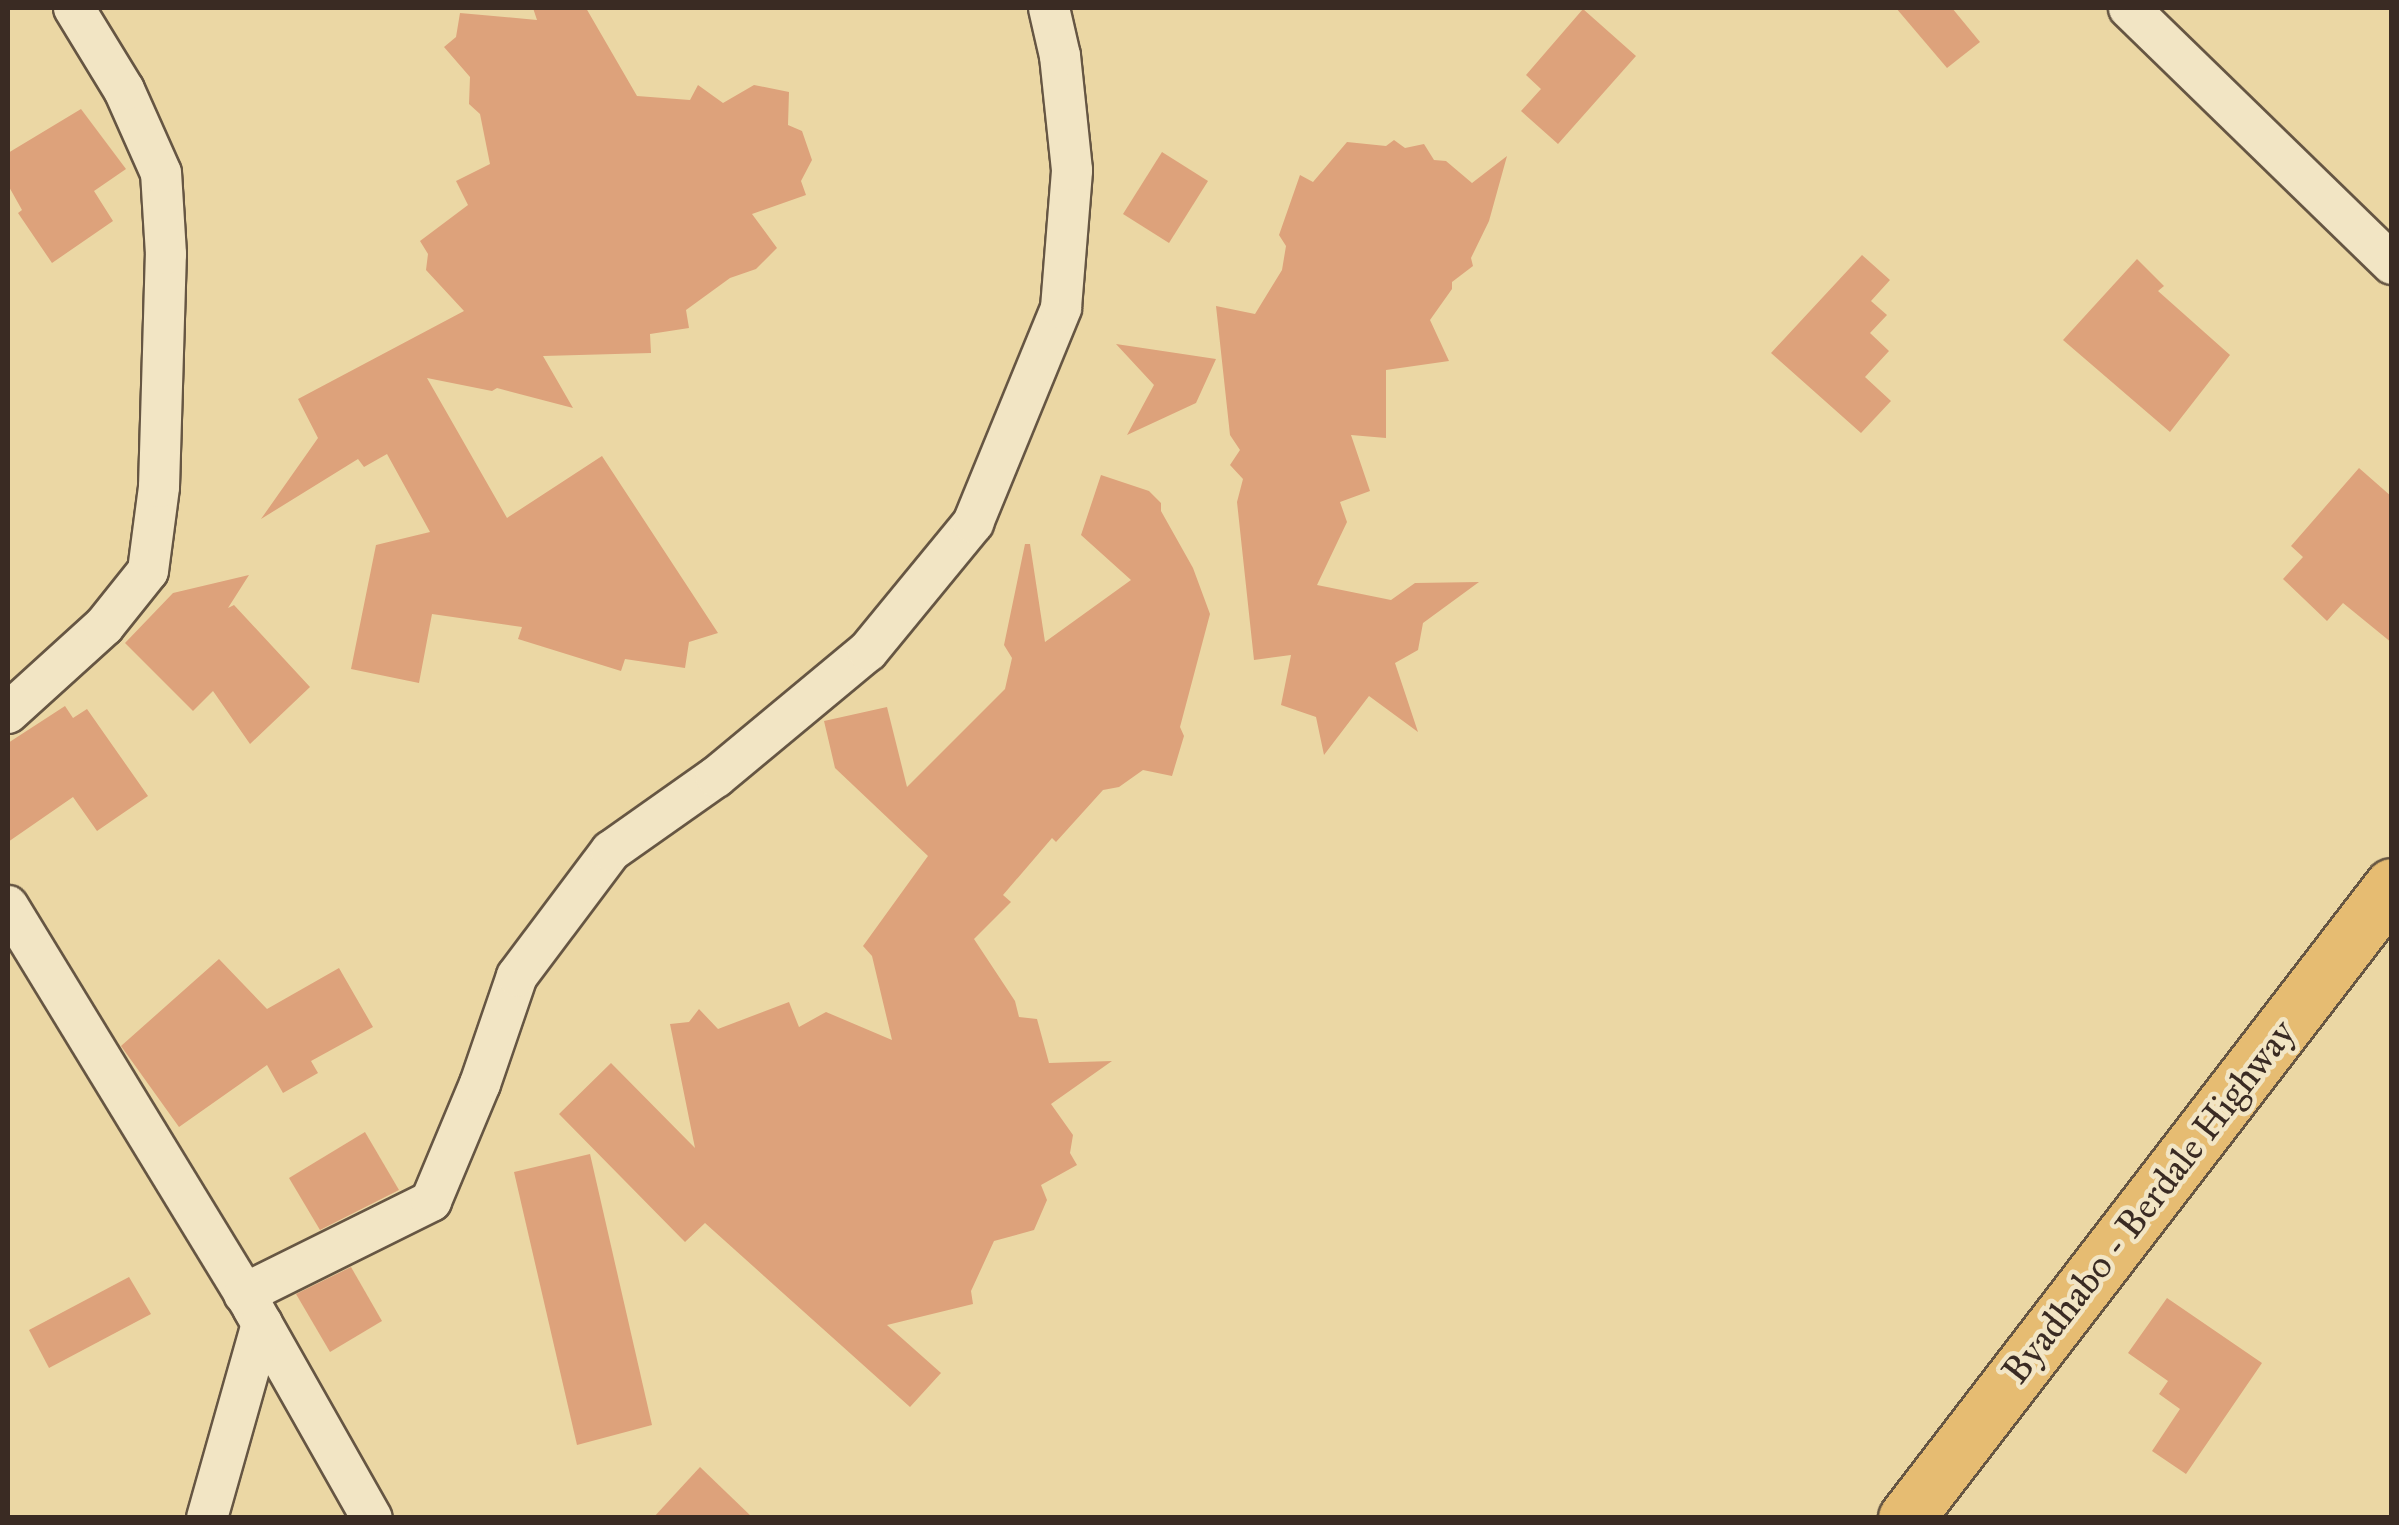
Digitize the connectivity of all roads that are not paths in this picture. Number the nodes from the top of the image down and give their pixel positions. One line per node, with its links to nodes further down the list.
1 (74, 8): 5 (street)
2 (1049, 8): 8 (street)
3 (2129, 8): 4 (street)
4 (2392, 264)
5 (8, 713)
6 (2392, 886): 11 (main road, Byadhabo - Berdale Highway)
7 (8, 906): 8 (street)
8 (253, 1309): 9 (street); 10 (street)
9 (206, 1518)
10 (372, 1518)
11 (1906, 1518)

